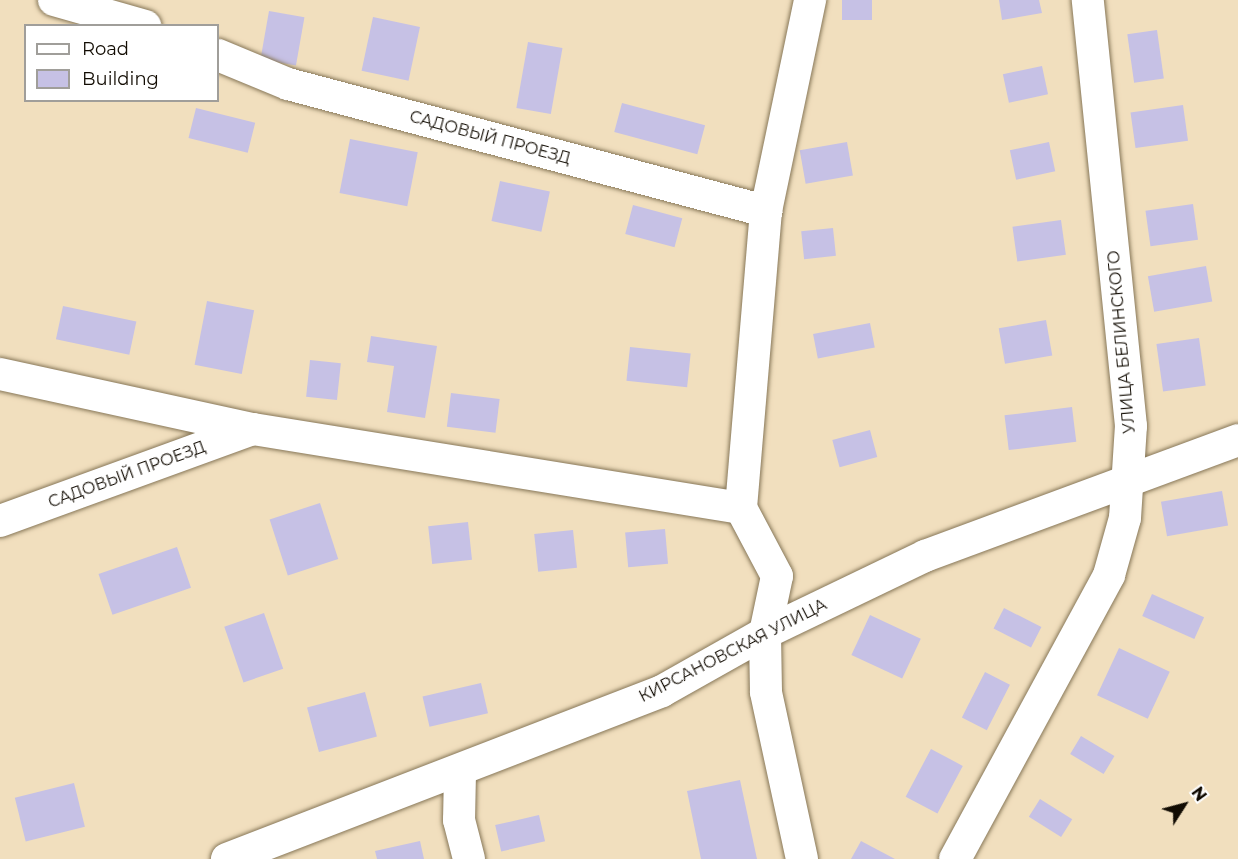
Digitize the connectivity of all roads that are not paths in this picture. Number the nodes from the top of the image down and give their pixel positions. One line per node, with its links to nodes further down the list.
1 (54, 0): 4 (street)
2 (810, 0): 6 (street)
3 (1088, 0): 10 (street, УЛИЦА БЕЛИНСКОГО)
4 (138, 24)
5 (219, 55): 6 (street, САДОВЫЙ ПРОЕЗД)
6 (766, 211): 11 (street)
7 (0, 374): 8 (street, САДОВЫЙ ПРОЕЗД)
8 (254, 429): 11 (street, САДОВЫЙ ПРОЕЗД); 12 (street, САДОВЫЙ ПРОЕЗД)
9 (1238, 440): 10 (street, КИРСАНОВСКАЯ УЛИЦА)
10 (1130, 480): 13 (street, КИРСАНОВСКАЯ УЛИЦА); 18 (street, УЛИЦА БЕЛИНСКОГО)
11 (741, 508): 13 (street)
12 (0, 521)
13 (765, 633): 14 (street, КИРСАНОВСКАЯ УЛИЦА); 17 (street)
14 (460, 773): 15 (street, КИРСАНОВСКАЯ УЛИЦА); 16 (street)
15 (227, 859)
16 (469, 859)
17 (802, 859)
18 (955, 859)

